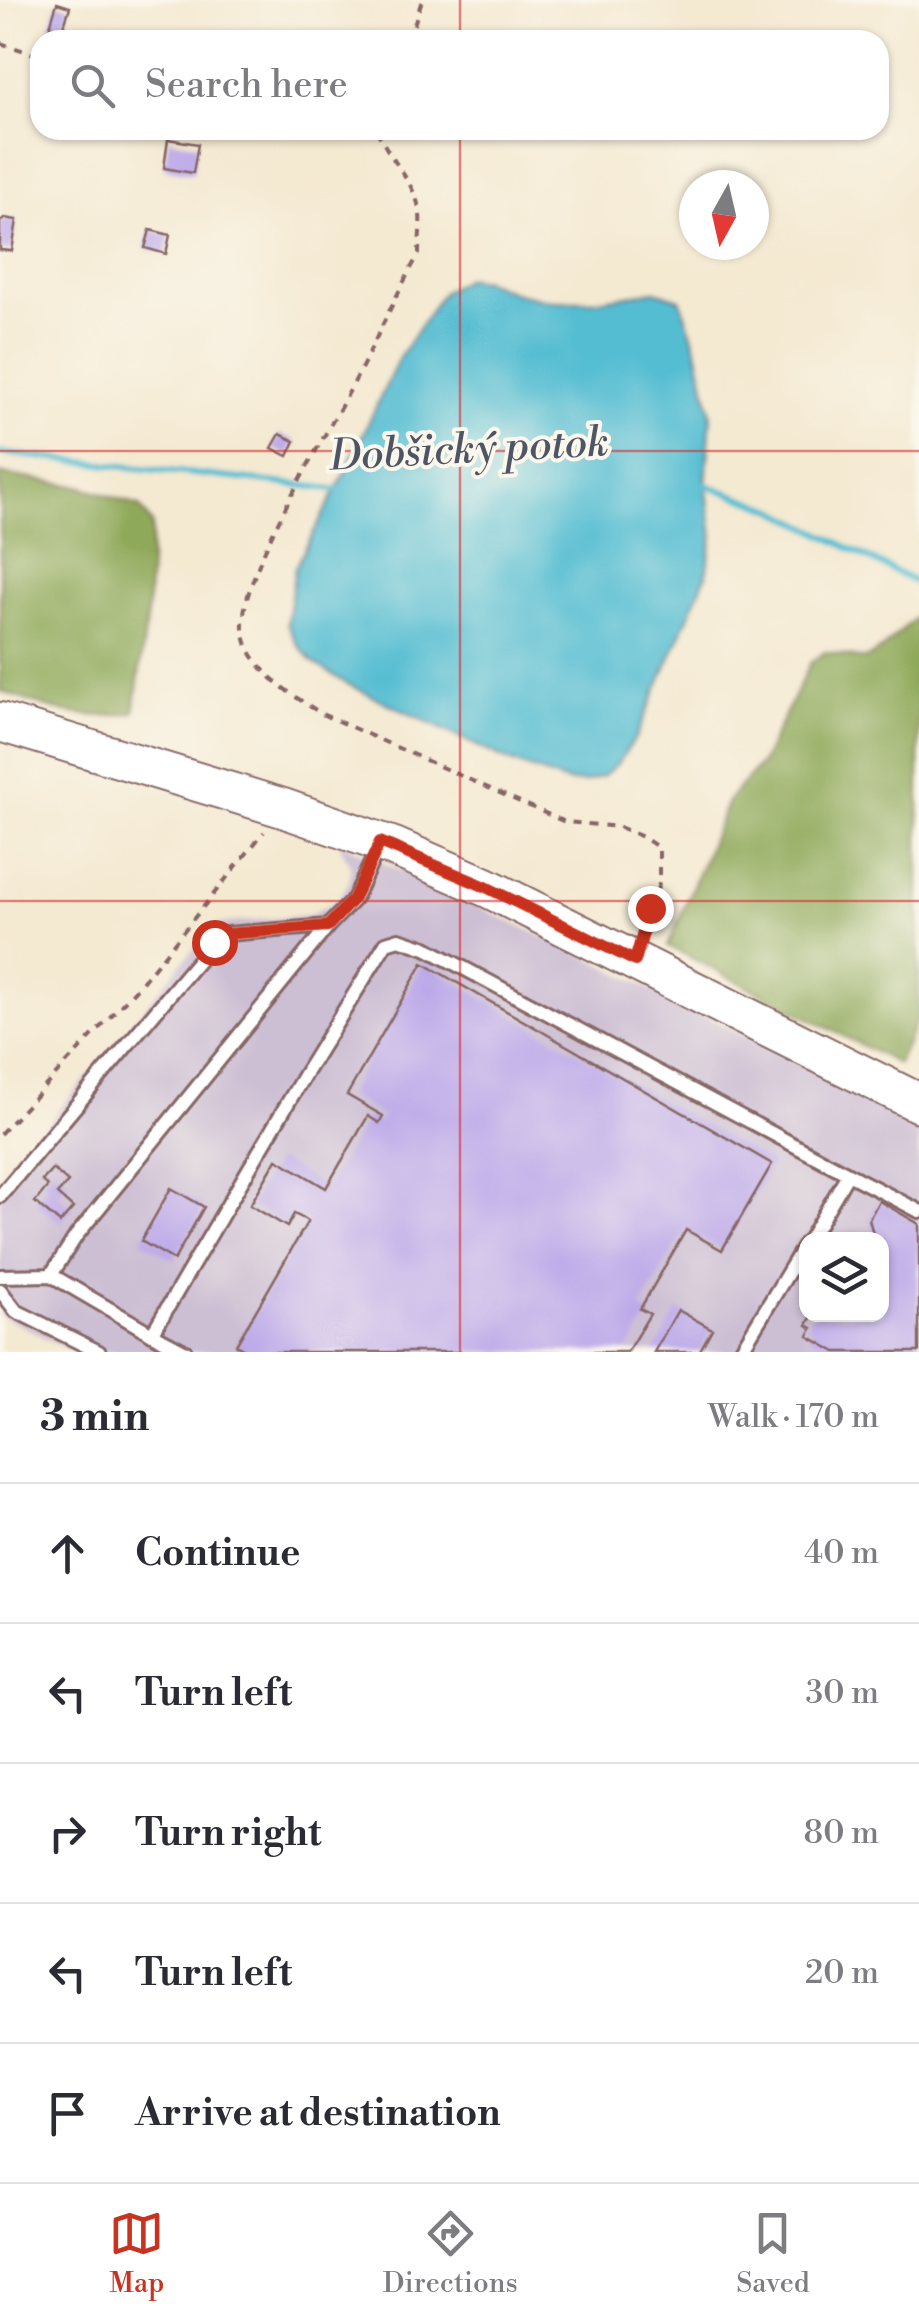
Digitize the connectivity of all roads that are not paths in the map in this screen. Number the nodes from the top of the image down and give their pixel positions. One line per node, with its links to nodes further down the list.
1 (0, 722): 2 (main road)
2 (380, 842): 3 (lane); 4 (main road)
3 (328, 926): 6 (lane); 10 (lane)
4 (919, 1103)
5 (848, 1174): 7 (lane); 8 (lane); 13 (lane)
6 (0, 1196)
7 (919, 1211)
8 (813, 1232)
9 (799, 1256): 16 (lane)
10 (52, 1274): 11 (lane); 13 (lane)
11 (0, 1276)
12 (0, 1290): 14 (lane)
13 (152, 1334): 15 (lane)
14 (99, 1352)
15 (186, 1352)
16 (740, 1352)

